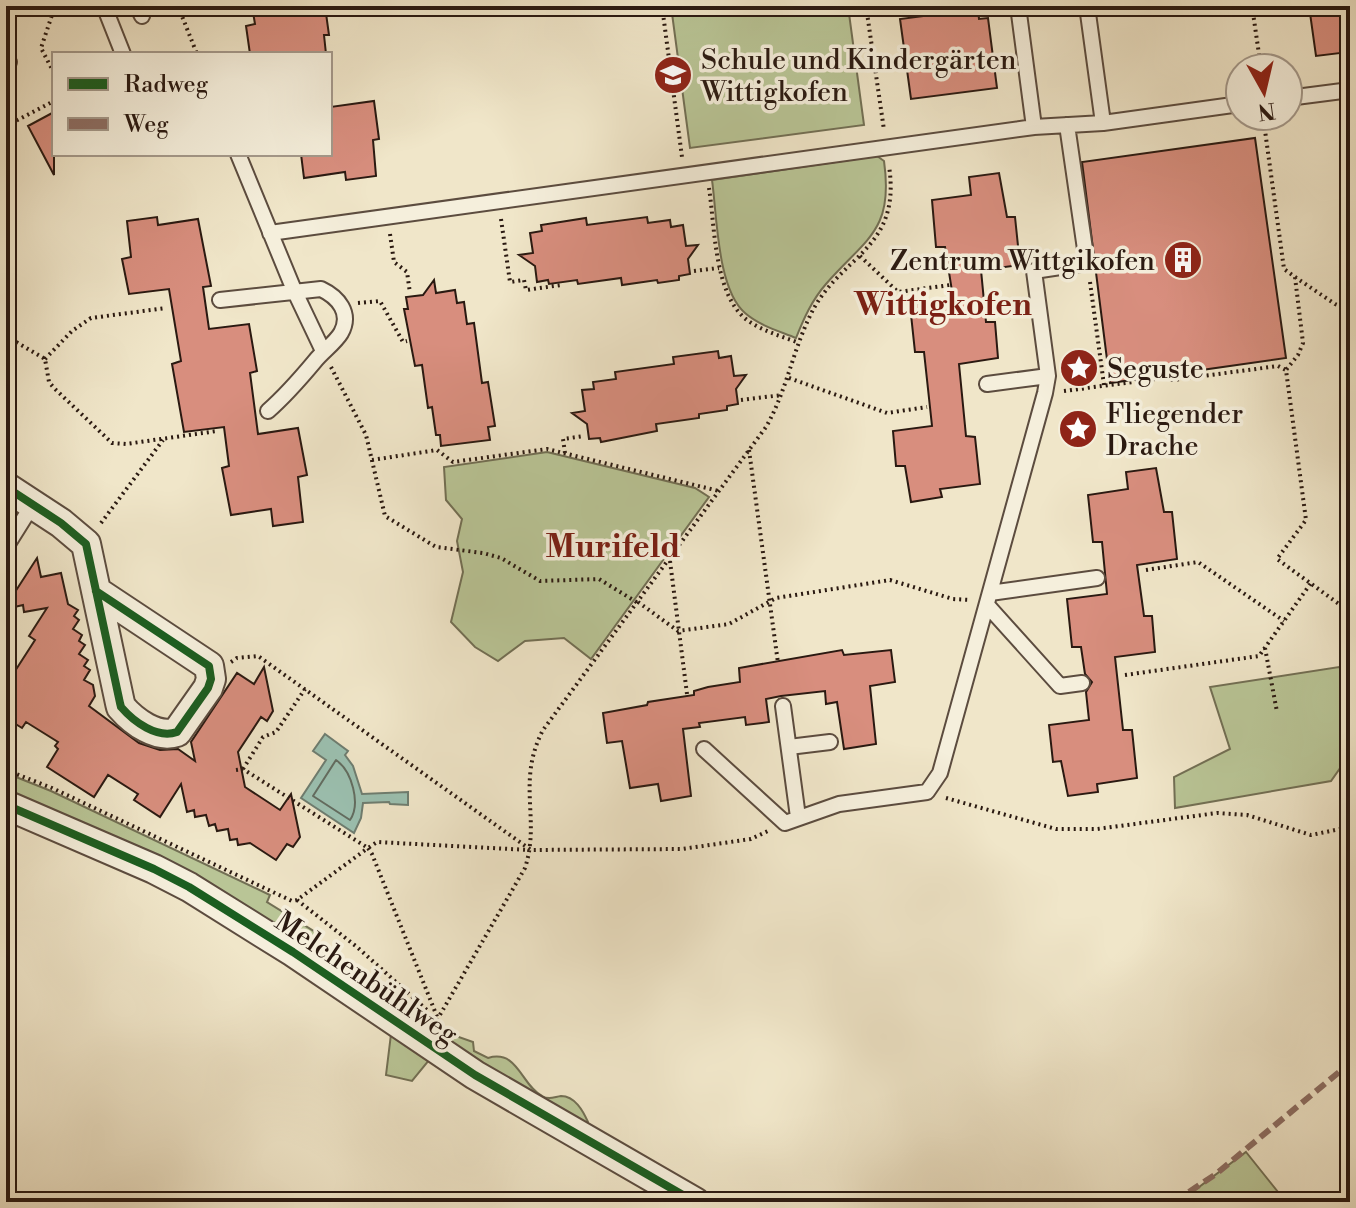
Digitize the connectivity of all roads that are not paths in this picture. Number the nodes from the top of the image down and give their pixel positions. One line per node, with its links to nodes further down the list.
1 (94, 6): 5 (lane)
2 (104, 6): 6 (lane)
3 (1018, 6): 12 (lane)
4 (1087, 6): 10 (lane)
5 (112, 52)
6 (122, 52)
7 (1350, 90): 8 (lane)
8 (1304, 96)
9 (1224, 106): 10 (lane)
10 (1103, 123): 11 (lane)
11 (1067, 125): 12 (lane); 18 (lane)
12 (1034, 127): 14 (lane)
13 (239, 156): 14 (lane)
14 (270, 233): 15 (lane)
15 (294, 290): 16 (lane); 17 (lane); 17 (lane)
16 (220, 300)
17 (323, 351): 20 (lane)
18 (1048, 376): 19 (lane); 26 (lane)
19 (987, 384)
20 (268, 411)
21 (6, 487): 22 (street)
22 (33, 504): 23 (lane); 25 (street)
23 (6, 547)
24 (1097, 578): 26 (lane)
25 (96, 591): 25 (street)
26 (989, 599): 27 (lane); 33 (lane)
27 (1082, 683)
28 (783, 706): 30 (lane)
29 (830, 742): 30 (lane)
30 (789, 747): 33 (lane)
31 (704, 749): 33 (lane)
32 (6, 805): 34 (street, Melchenbühlweg)
33 (792, 820)
34 (695, 1202)

